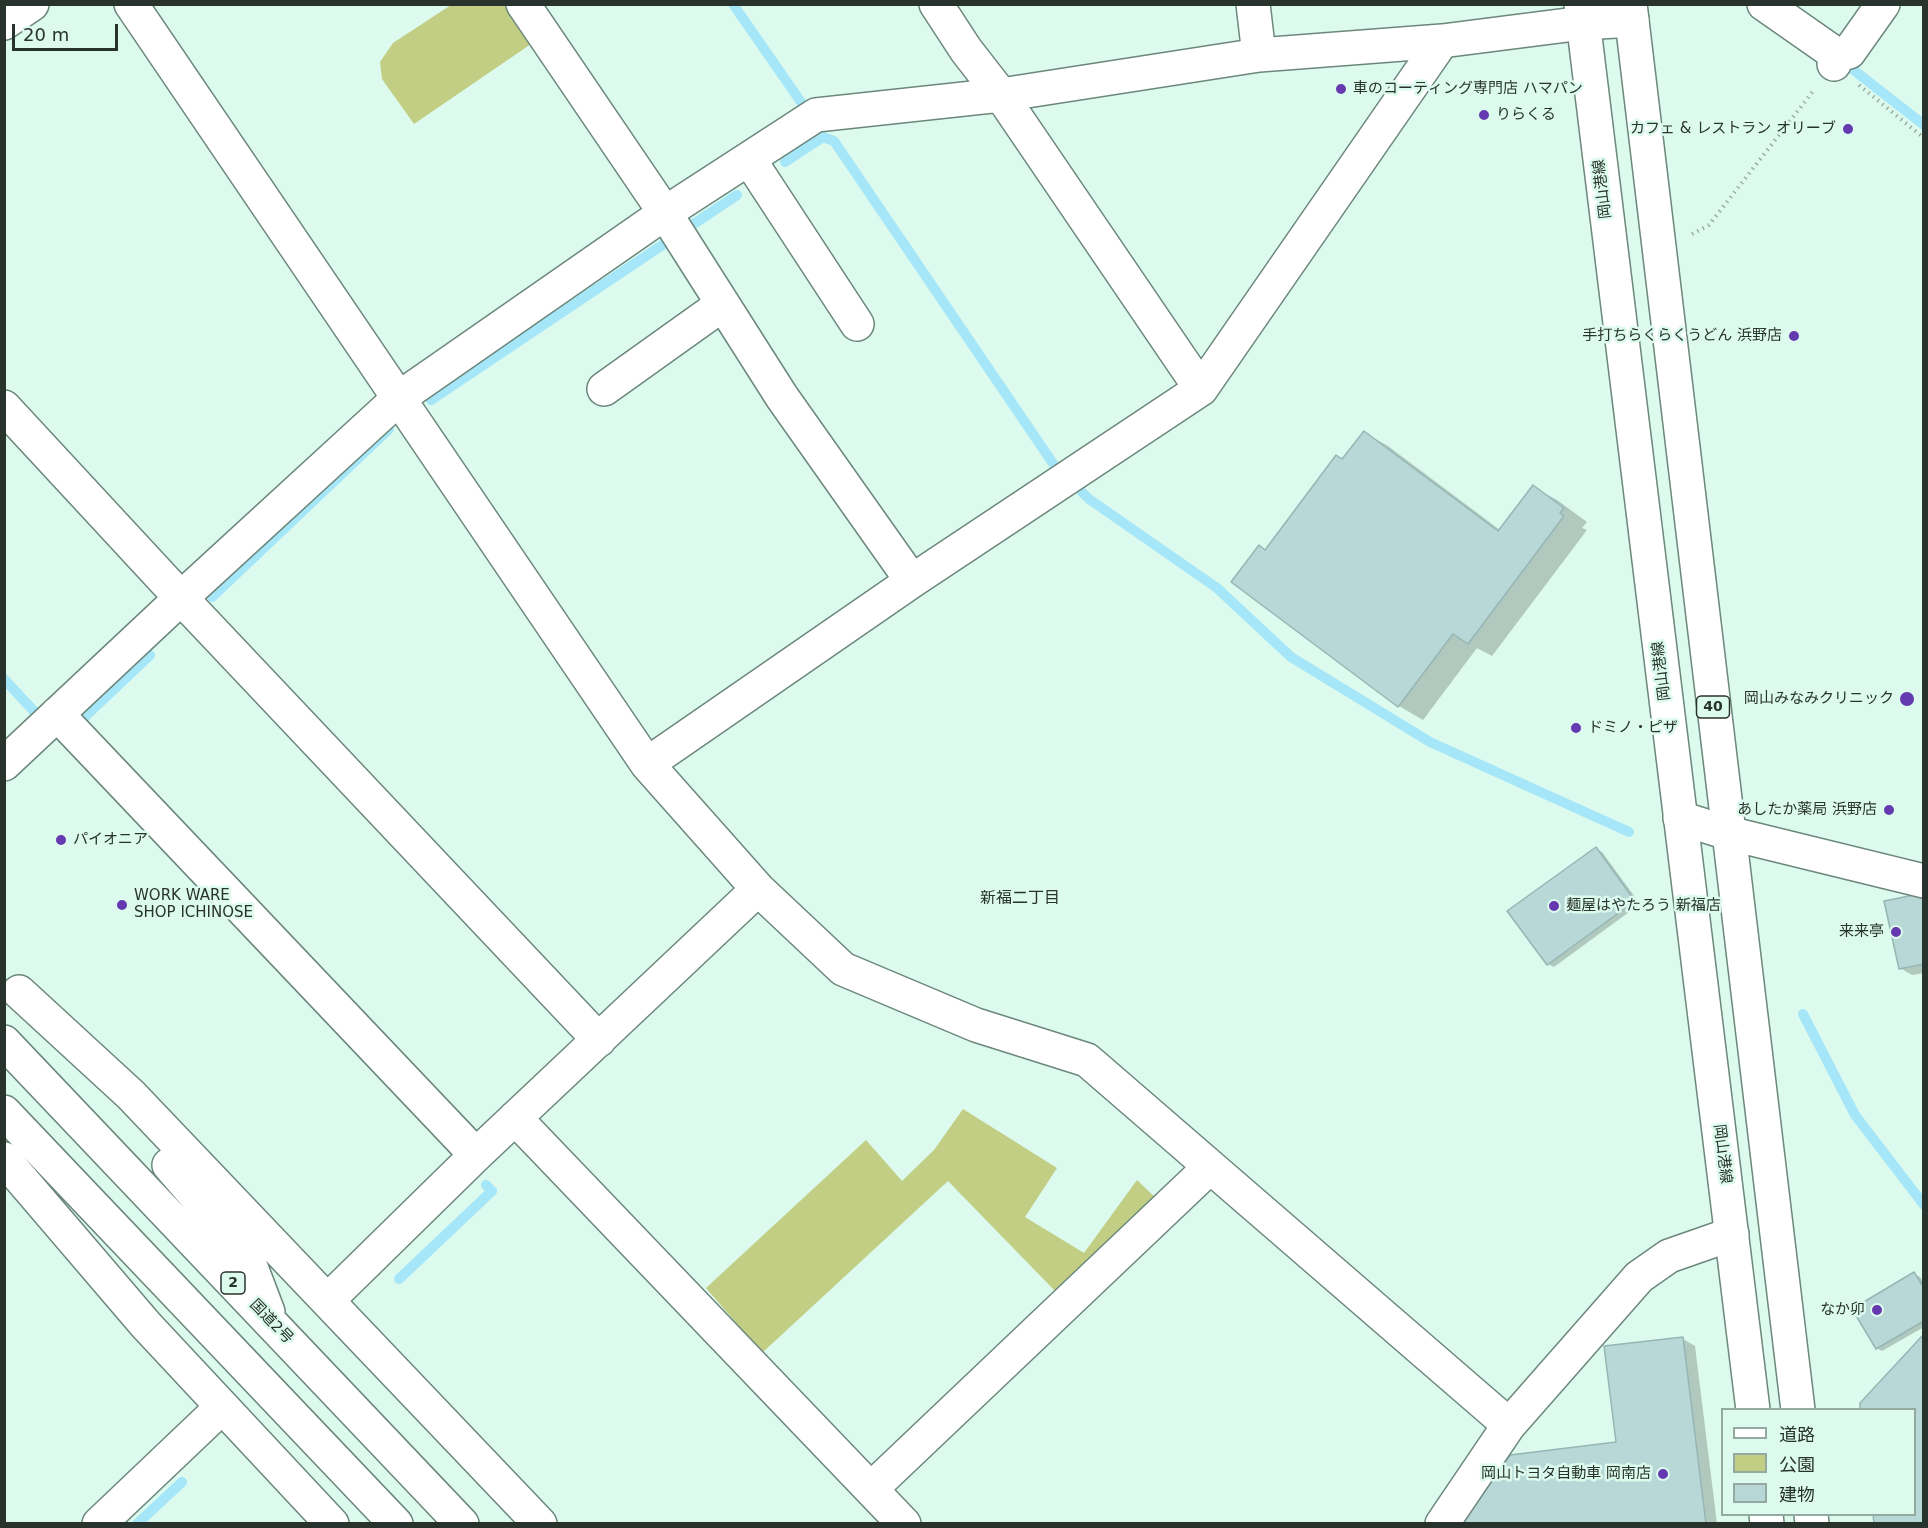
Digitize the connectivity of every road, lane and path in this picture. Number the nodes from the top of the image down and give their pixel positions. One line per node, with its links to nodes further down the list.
1 (32, 4): 11 (main road)
2 (131, 4): 25 (main road)
3 (523, 4): 19 (main road)
4 (936, 4): 13 (main road)
5 (961, 4): 13 (main road)
6 (1253, 4): 14 (main road)
7 (1764, 4): 15 (main road)
8 (1884, 4): 15 (main road)
9 (1631, 12): 10 (main road); 20 (main road, 40)
10 (1582, 14): 12 (main road); 32 (main road, 岡山港線)
11 (4, 23)
12 (1442, 41): 14 (main road); 24 (main road)
13 (966, 50): 16 (main road)
14 (1259, 55): 16 (main road)
15 (1835, 60): 17 (path); 20 (path)
16 (1001, 95): 18 (main road); 24 (main road)
17 (1923, 138)
18 (749, 159): 19 (main road); 22 (main road)
19 (674, 226): 21 (main road); 25 (main road)
20 (1659, 250): 33 (main road, 40)
21 (723, 303): 23 (main road); 27 (main road)
22 (857, 324)
23 (604, 389)
24 (1201, 389): 27 (main road)
25 (399, 398): 28 (main road); 31 (main road)
26 (4, 407): 28 (main road)
27 (912, 581): 31 (main road)
28 (181, 598): 29 (main road); 37 (main road)
29 (59, 725): 30 (main road); 41 (main road)
30 (4, 764)
31 (647, 764): 35 (main road)
32 (1680, 818): 33 (main road); 45 (main road, 岡山港線)
33 (1728, 833): 34 (main road); 51 (main road, 40)
34 (1923, 881)
35 (758, 889): 37 (main road); 43 (main road)
36 (12, 984): 46 (main road); 48 (main road)
37 (599, 1040): 40 (main road)
38 (4, 1042): 48 (main road, 国道2号 / 2)
39 (4, 1112): 56 (main road)
40 (515, 1118): 41 (main road); 53 (main road)
41 (476, 1155): 46 (main road)
42 (4, 1158): 47 (main road)
43 (1210, 1167): 52 (main road); 53 (main road)
44 (4, 1182): 47 (main road)
45 (1732, 1234): 50 (main road, 岡山港線); 52 (main road)
46 (328, 1300): 58 (main road)
47 (146, 1324): 49 (main road)
48 (273, 1324): 57 (main road, 国道2号 / 2)
49 (222, 1407): 54 (main road); 55 (main road)
50 (1753, 1408)
51 (1798, 1408)
52 (1509, 1425): 60 (main road)
53 (871, 1489): 59 (main road)
54 (99, 1524)
55 (332, 1524)
56 (396, 1524)
57 (462, 1524)
58 (540, 1524)
59 (904, 1524)
60 (1442, 1524)

